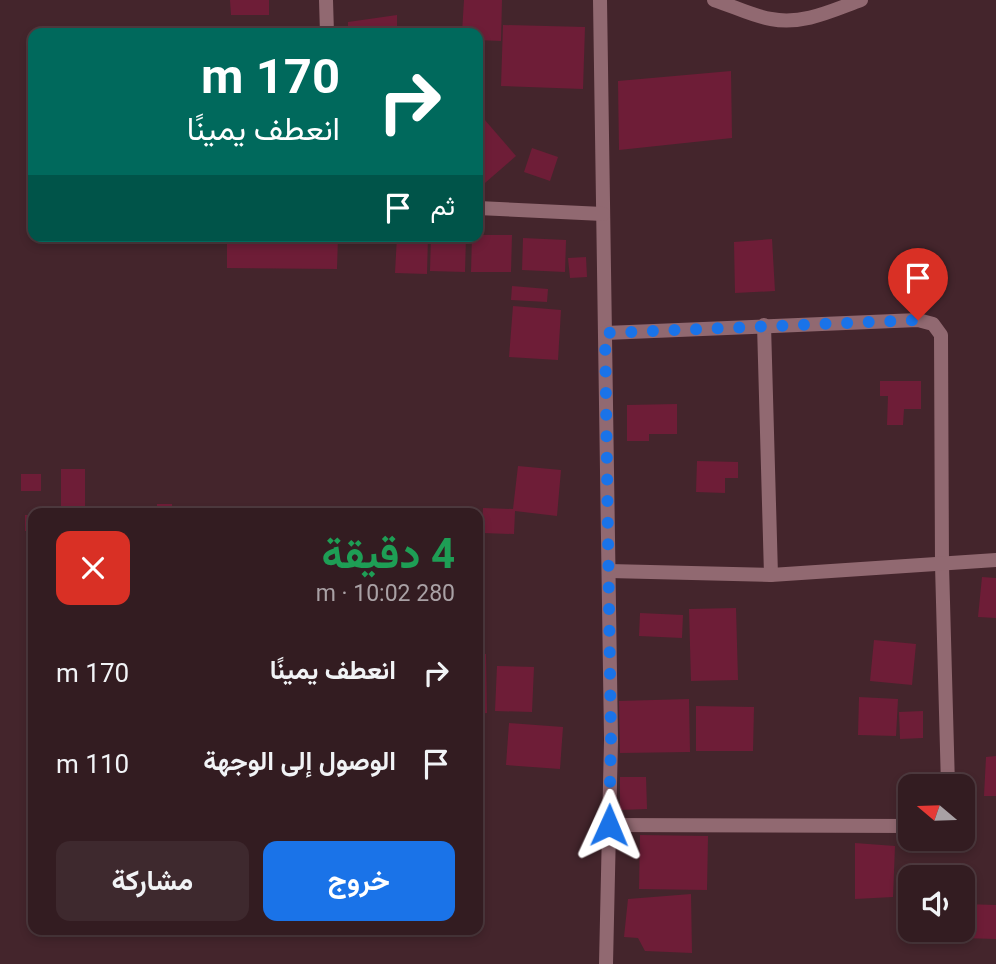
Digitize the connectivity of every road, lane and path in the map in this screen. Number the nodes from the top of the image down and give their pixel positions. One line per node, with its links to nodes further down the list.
1 (327, 0): 5 (street)
2 (600, 0): 7 (street)
3 (714, 0): 4 (street)
4 (861, 0)
5 (327, 28)
6 (483, 208): 7 (street)
7 (603, 214): 9 (street)
8 (764, 325): 9 (street); 11 (street); 13 (street)
9 (605, 333): 12 (street)
10 (996, 560): 11 (street)
11 (942, 565): 13 (street); 14 (street)
12 (609, 571): 13 (street); 15 (street)
13 (771, 575)
14 (948, 774)
15 (609, 825): 16 (street); 17 (street)
16 (898, 826)
17 (606, 964)

